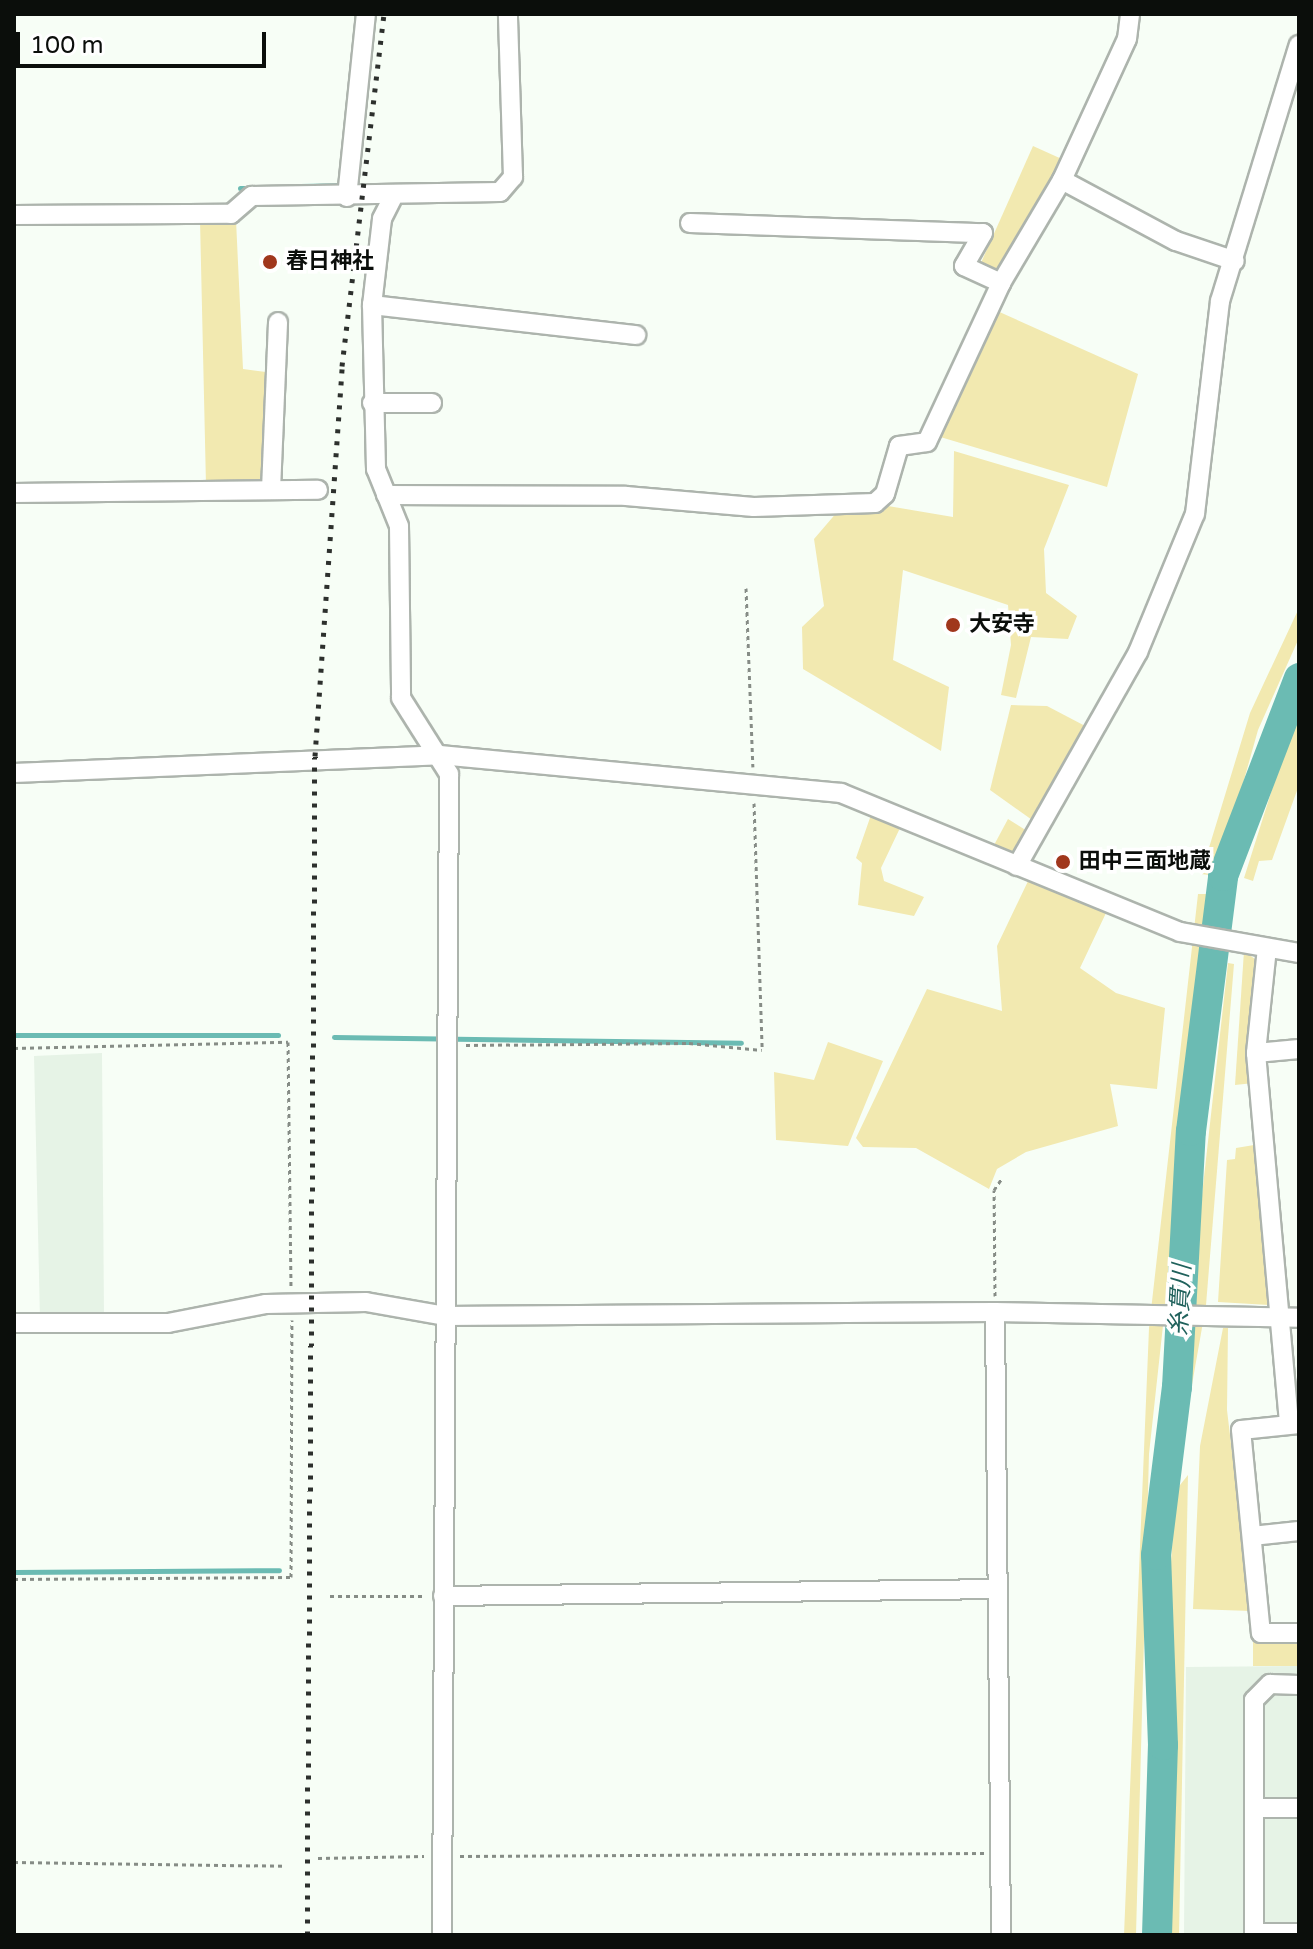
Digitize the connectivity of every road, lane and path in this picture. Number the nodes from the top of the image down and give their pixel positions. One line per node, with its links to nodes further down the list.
1 (366, 14): 6 (street)
2 (508, 14): 7 (street)
3 (1130, 14): 5 (street)
4 (1299, 45): 10 (street)
5 (1062, 180): 10 (street); 11 (street)
6 (347, 197): 7 (street); 8 (street)
7 (392, 199): 12 (street)
8 (14, 215)
9 (690, 223): 11 (street)
10 (1235, 261): 25 (street)
11 (1001, 283): 20 (street)
12 (372, 305): 14 (street); 15 (street)
13 (278, 322): 17 (street)
14 (636, 335)
15 (372, 403): 16 (street); 20 (street)
16 (432, 403)
17 (271, 490): 18 (street); 19 (street)
18 (318, 490)
19 (14, 493)
20 (386, 495): 22 (street)
21 (746, 588): 24 (path)
22 (440, 755): 23 (street); 24 (street); 28 (street)
23 (14, 773)
24 (753, 787): 25 (street); 28 (path)
25 (1017, 866): 26 (street)
26 (1267, 948): 27 (street); 31 (street)
27 (1299, 953)
28 (449, 1046): 35 (street)
29 (14, 1048): 33 (path)
30 (1299, 1049): 31 (street)
31 (1256, 1053): 37 (street)
32 (1002, 1178): 34 (path)
33 (291, 1303): 35 (street); 38 (street); 42 (path)
34 (995, 1312): 35 (street); 37 (street); 43 (street)
35 (445, 1316): 45 (street)
36 (1299, 1318): 37 (street)
37 (1279, 1319): 39 (street)
38 (14, 1323)
39 (1294, 1425): 41 (street)
40 (1299, 1531): 41 (street)
41 (1252, 1536): 46 (street)
42 (14, 1579)
43 (997, 1589): 45 (street); 50 (street)
44 (330, 1596): 45 (path)
45 (443, 1596): 51 (street)
46 (1299, 1633)
47 (1299, 1685): 48 (street)
48 (1254, 1808): 49 (street); 56 (street)
49 (1299, 1808)
50 (1000, 1853): 51 (path); 58 (street)
51 (442, 1856): 52 (path); 57 (street)
52 (318, 1858)
53 (14, 1862): 54 (path)
54 (285, 1866)
55 (1299, 1933): 56 (street)
56 (1254, 1934)
57 (442, 1935)
58 (1001, 1935)

